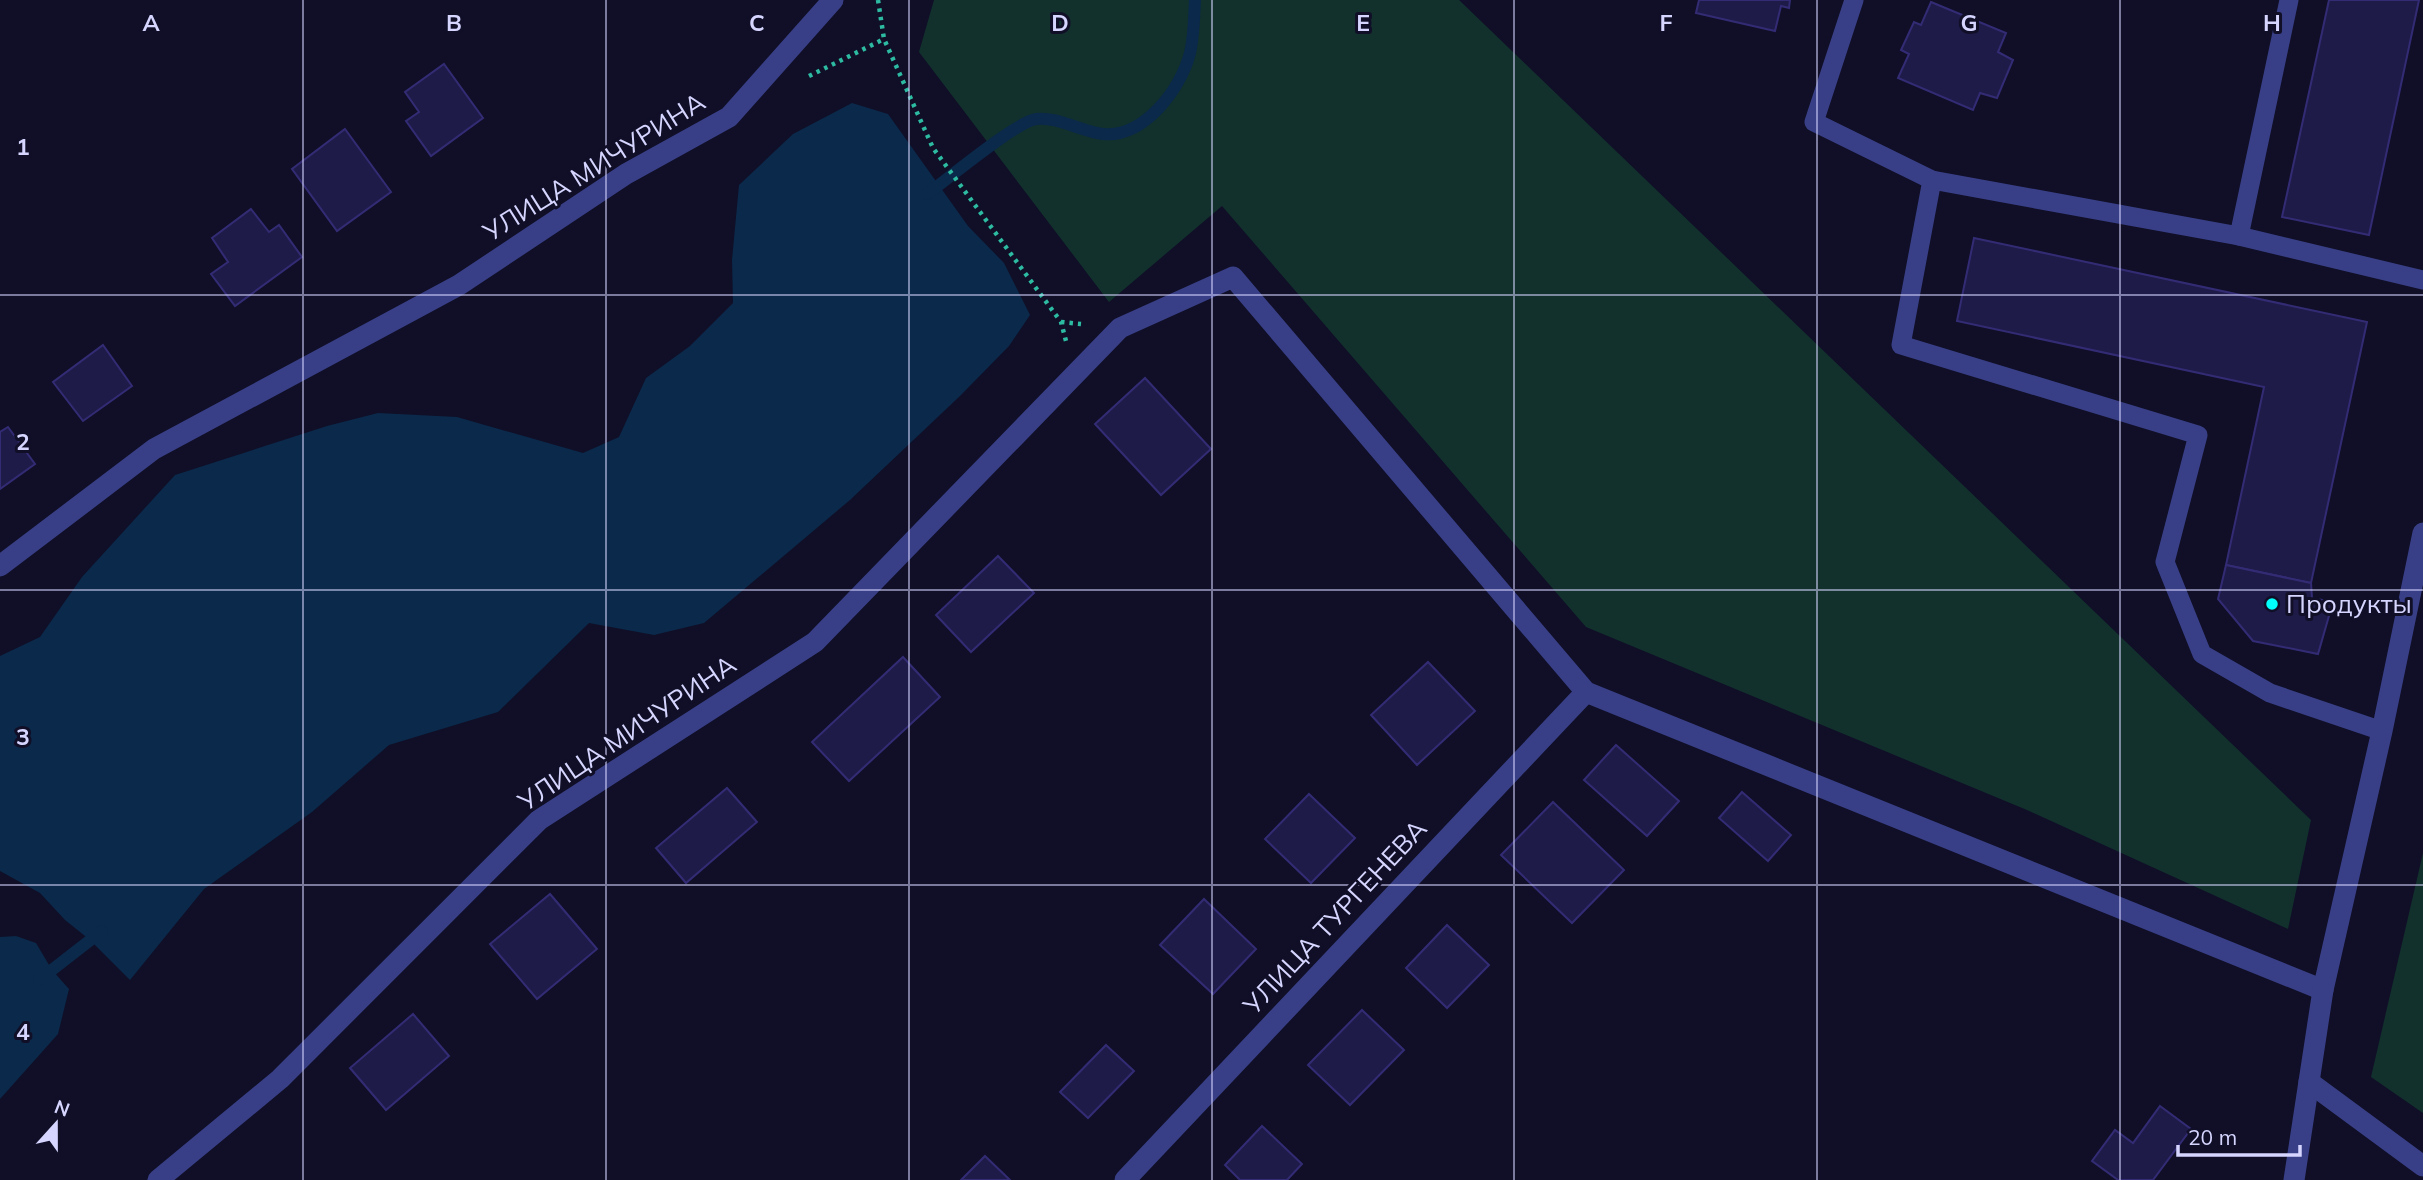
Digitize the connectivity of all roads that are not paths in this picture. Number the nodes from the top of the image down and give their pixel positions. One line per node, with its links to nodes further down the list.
1 (833, 0): 8 (street, УЛИЦА МИЧУРИНА)
2 (1854, 0): 4 (lane)
3 (2289, 0): 5 (lane)
4 (1932, 180): 5 (lane); 10 (lane)
5 (2239, 236): 6 (lane)
6 (2423, 280)
7 (2423, 533): 10 (street)
8 (0, 566)
9 (1586, 692): 11 (street); 14 (street, УЛИЦА МИЧУРИНА); 15 (street, УЛИЦА ТУРГЕНЕВА)
10 (2382, 731): 11 (street)
11 (2323, 990): 12 (street)
12 (2309, 1082): 13 (street); 16 (street)
13 (2423, 1166)
14 (158, 1180)
15 (1125, 1180)
16 (2294, 1180)

